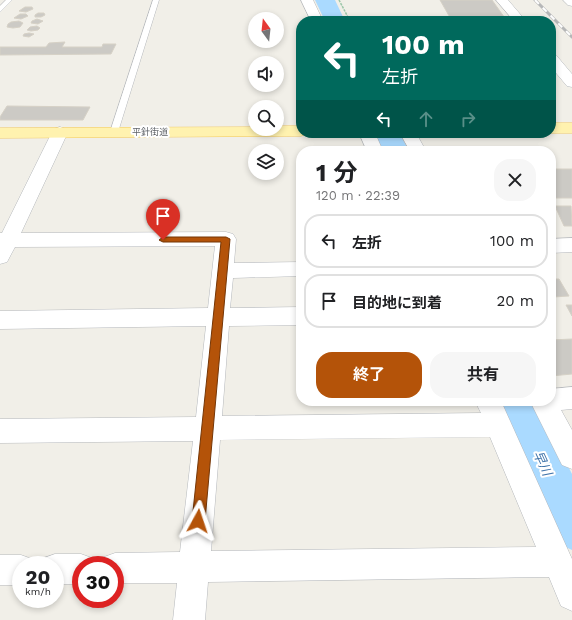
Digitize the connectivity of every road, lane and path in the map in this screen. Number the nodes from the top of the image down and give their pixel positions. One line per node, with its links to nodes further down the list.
1 (9, 0): 8 (lane)
2 (156, 0): 18 (lane)
3 (308, 0): 9 (street)
4 (339, 0): 10 (path)
5 (502, 0): 11 (street)
6 (569, 0): 7 (street)
7 (572, 2)
8 (0, 10)
9 (315, 16)
10 (347, 16)
11 (516, 16)
12 (556, 64): 13 (street)
13 (572, 83)
14 (556, 128): 15 (main road)
15 (572, 128)
16 (296, 130): 18 (main road, 平針街道)
17 (60, 132): 18 (main road, 平針街道); 19 (main road, 平針街道); 21 (street)
18 (114, 132)
19 (0, 133)
20 (572, 245): 22 (street)
21 (3, 246): 24 (street)
22 (556, 246)
23 (296, 269): 24 (street)
24 (223, 271): 26 (street)
25 (296, 316): 26 (street)
26 (218, 317): 27 (street); 32 (street)
27 (0, 320)
28 (572, 398): 29 (street)
29 (556, 400)
30 (546, 406): 34 (street)
31 (494, 413): 32 (street); 35 (street)
32 (207, 429): 33 (street); 36 (street)
33 (0, 431)
34 (572, 456)
35 (558, 562): 36 (street); 40 (street)
36 (194, 567): 37 (street); 41 (street)
37 (124, 568)
38 (0, 570): 39 (street)
39 (12, 570)
40 (572, 595)
41 (189, 620)

